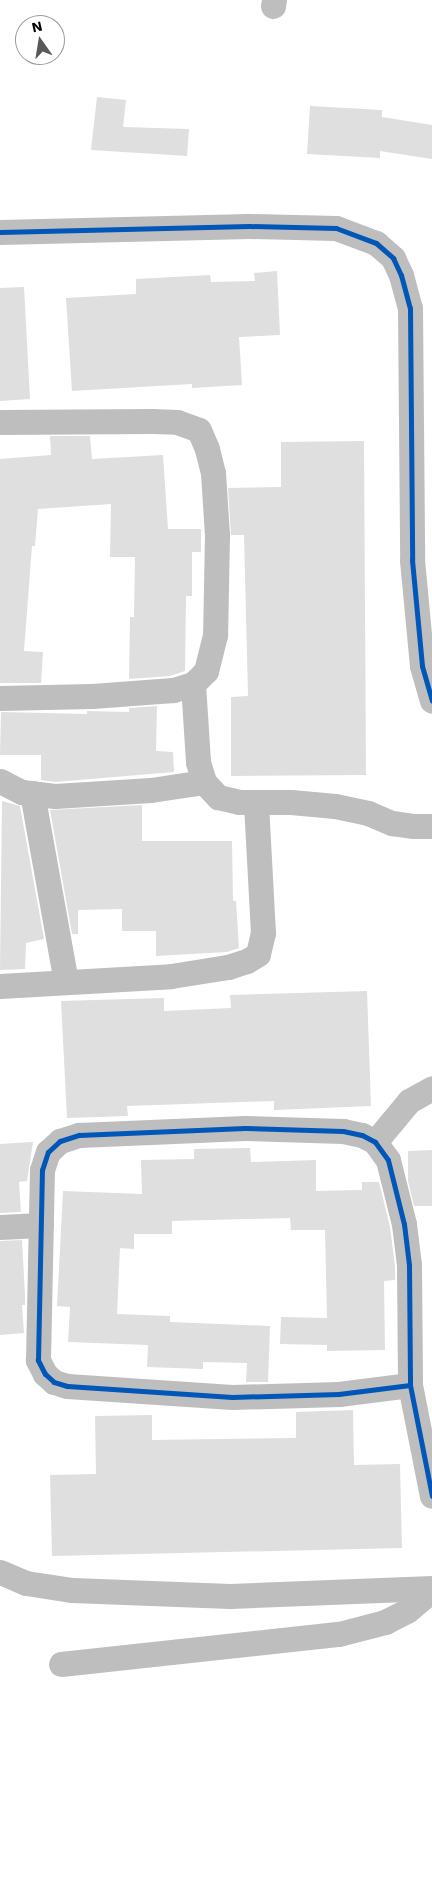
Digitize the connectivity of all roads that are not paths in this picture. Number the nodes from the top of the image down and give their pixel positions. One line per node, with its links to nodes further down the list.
1 (0, 232): 5 (street)
2 (0, 422): 3 (street)
3 (193, 684): 4 (street); 7 (street)
4 (0, 698)
5 (432, 701)
6 (0, 781): 8 (street)
7 (204, 782): 8 (street); 9 (street)
8 (32, 793): 11 (street)
9 (256, 803): 10 (street); 11 (street)
10 (432, 826)
11 (66, 982): 12 (street)
12 (0, 986)
13 (432, 1088): 14 (street)
14 (375, 1142): 15 (street); 17 (street)
15 (41, 1225): 16 (street); 17 (street)
16 (0, 1226)
17 (410, 1385): 18 (street)
18 (432, 1496)
19 (0, 1572): 20 (street)
20 (432, 1589): 21 (street)
21 (61, 1664)

